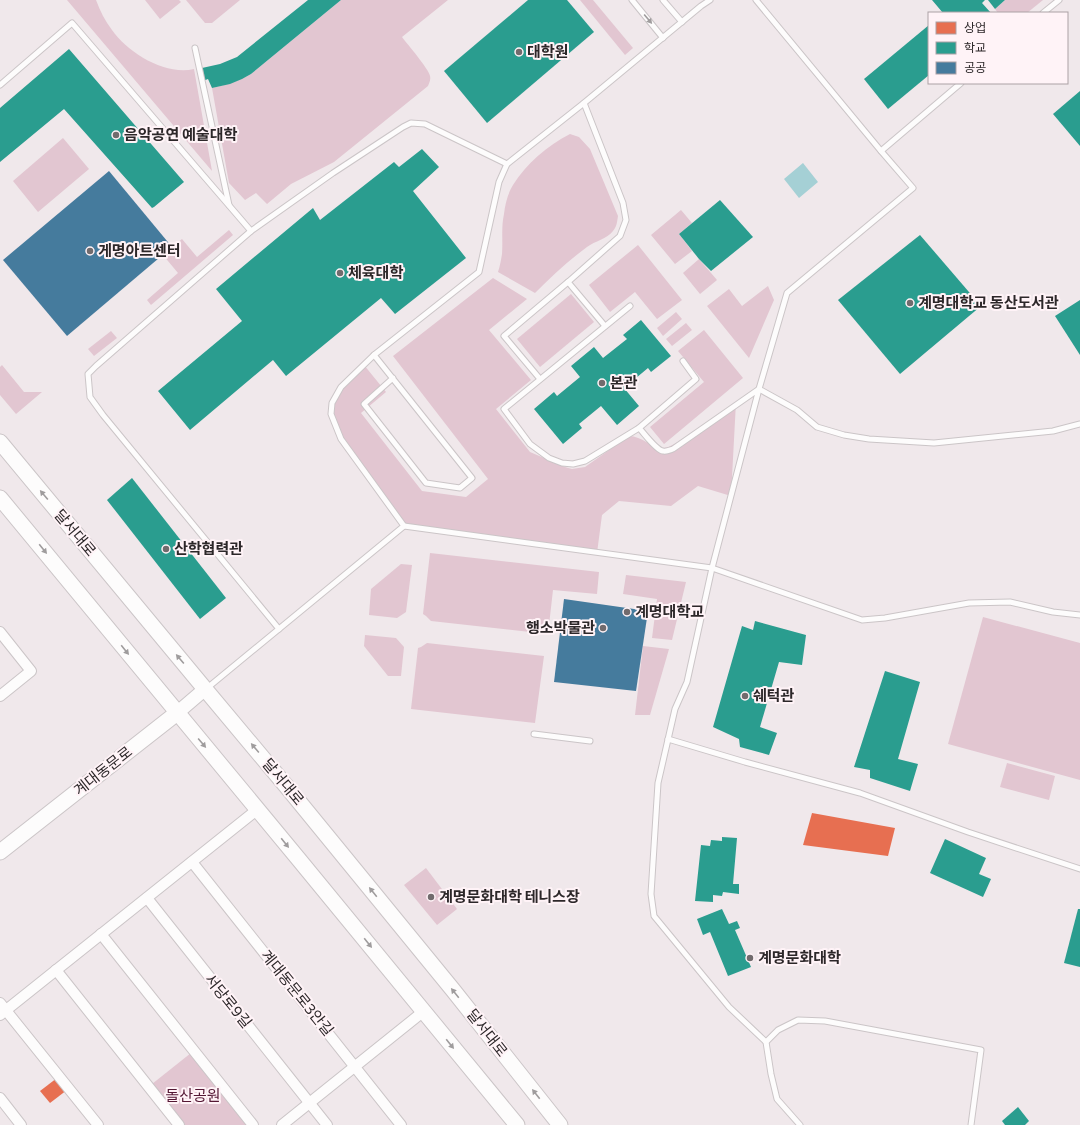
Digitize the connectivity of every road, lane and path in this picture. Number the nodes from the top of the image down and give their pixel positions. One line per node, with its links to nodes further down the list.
1 (632, 0): 8 (lane, one-way to 8)
2 (663, 0): 7 (lane)
3 (710, 0): 7 (lane)
4 (756, 0): 13 (lane)
5 (1059, 0): 6 (lane)
6 (1044, 12)
7 (682, 22): 8 (lane)
8 (663, 38): 12 (lane)
9 (195, 48): 15 (lane)
10 (960, 84): 13 (lane)
11 (0, 85): 15 (lane)
12 (584, 103): 14 (lane); 17 (lane)
13 (881, 151): 24 (lane)
14 (507, 164): 16 (lane); 20 (lane)
15 (229, 207): 16 (lane)
16 (251, 231): 32 (lane)
17 (568, 282): 19 (lane); 23 (lane)
18 (630, 306): 19 (lane)
19 (605, 326): 23 (lane)
20 (374, 355): 22 (lane); 29 (lane)
21 (683, 360): 26 (lane)
22 (393, 378): 22 (lane)
23 (540, 379): 26 (lane)
24 (759, 389): 25 (lane); 26 (lane); 30 (lane)
25 (1080, 424)
26 (640, 428)
27 (0, 442): 34 (main road, 달서대로, one-way to 27)
28 (0, 498): 36 (main road, one-way to 36)
29 (404, 526): 30 (lane); 32 (lane)
30 (712, 568): 31 (lane); 38 (lane)
31 (1080, 615)
32 (279, 629): 34 (lane)
33 (0, 632): 35 (street)
34 (205, 690): 36 (street, 계대동문로); 61 (main road, 달서대로, one-way to 34)
35 (0, 696)
36 (177, 713): 40 (main road, one-way to 40); 41 (main road, 계대동문로)
37 (534, 734): 39 (lane)
38 (668, 739): 43 (lane); 49 (lane)
39 (590, 741)
40 (258, 809): 42 (street); 48 (main road, one-way to 48)
41 (0, 852)
42 (192, 862): 44 (street); 50 (street, 계대동문로3안길)
43 (1080, 869)
44 (147, 898): 45 (street); 52 (street, 서당로9길)
45 (101, 934): 46 (street); 56 (street)
46 (56, 970): 47 (street); 55 (street)
47 (2, 1009): 54 (street)
48 (424, 1011): 50 (street); 60 (main road, one-way to 60)
49 (766, 1042): 62 (lane); 63 (lane)
50 (355, 1067): 52 (street); 59 (street, 계대동문로3안길)
51 (0, 1098): 53 (street)
52 (310, 1103): 57 (street); 58 (street)
53 (21, 1125)
54 (98, 1125)
55 (179, 1125)
56 (253, 1125)
57 (282, 1125)
58 (327, 1125)
59 (401, 1125)
60 (517, 1125)
61 (560, 1125)
62 (800, 1125)
63 (971, 1125)

